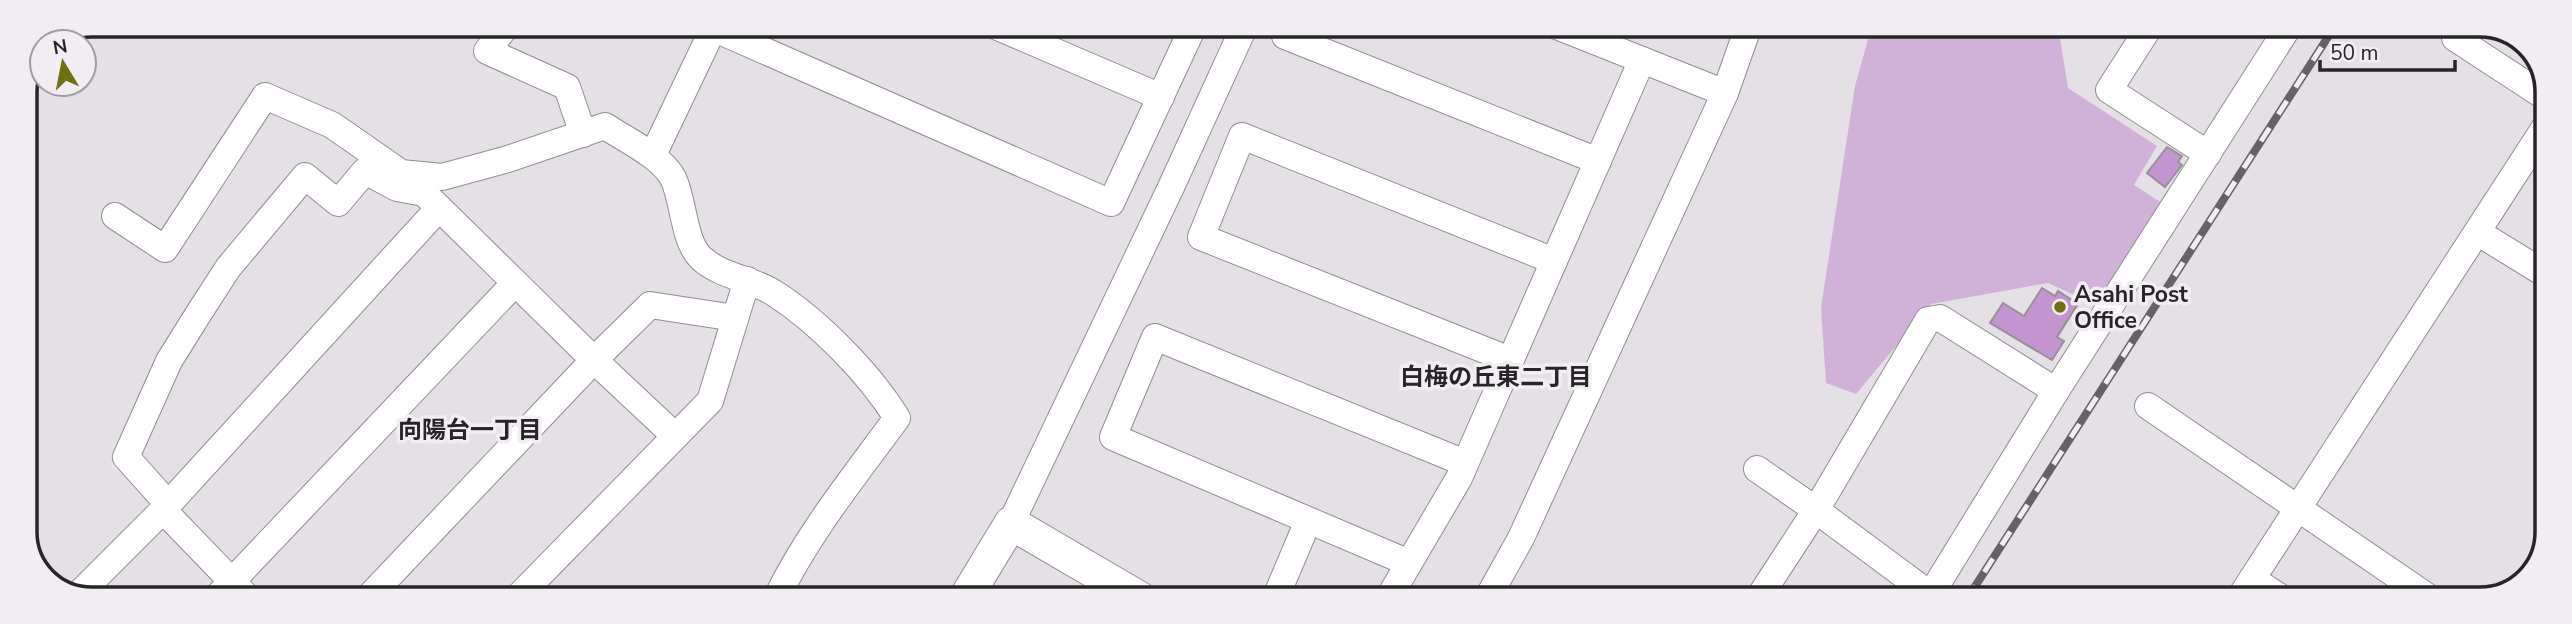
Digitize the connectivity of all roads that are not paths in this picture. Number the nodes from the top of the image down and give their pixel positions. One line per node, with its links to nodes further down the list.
1 (497, 37): 17 (street)
2 (706, 37): 19 (street)
3 (736, 37): 16 (street)
4 (1021, 37): 16 (street)
5 (1188, 37): 16 (street)
6 (1240, 37): 41 (street)
7 (1288, 37): 21 (street)
8 (1584, 37): 13 (street)
9 (1745, 37): 15 (street)
10 (2143, 37): 20 (street)
11 (2282, 37): 20 (street)
12 (2455, 37): 14 (street)
13 (1642, 60): 15 (street); 21 (street)
14 (2535, 90)
15 (1725, 93): 53 (street)
16 (1161, 97)
17 (583, 134): 19 (street); 23 (street)
18 (2535, 143): 24 (street)
19 (653, 155): 27 (street)
20 (2208, 155): 32 (street)
21 (1598, 161): 25 (street)
22 (439, 208): 28 (street); 37 (street); 37 (street)
23 (115, 216)
24 (2477, 232): 26 (street); 39 (street)
25 (1554, 261): 31 (street); 31 (street)
26 (2535, 268)
27 (747, 280): 29 (street); 48 (street)
28 (515, 283): 30 (street); 45 (street)
29 (735, 318): 30 (street); 34 (street)
30 (594, 360): 34 (street); 46 (street)
31 (1510, 360): 35 (street)
32 (2056, 391): 38 (street); 56 (street)
33 (2148, 406): 39 (street)
34 (674, 435): 47 (street)
35 (1465, 463): 40 (street); 42 (street)
36 (1756, 469): 38 (street)
37 (165, 507): 43 (street); 44 (street)
38 (1816, 510): 54 (street); 55 (street)
39 (2297, 510): 57 (street); 58 (street)
40 (1308, 521): 42 (street); 51 (street)
41 (1011, 523): 49 (main road); 50 (main road)
42 (1409, 563): 52 (street)
43 (86, 586)
44 (227, 587)
45 (237, 587)
46 (378, 587)
47 (528, 587)
48 (782, 587)
49 (972, 587)
50 (1120, 587)
51 (1280, 587)
52 (1395, 587)
53 (1494, 587)
54 (1766, 587)
55 (1918, 587)
56 (1939, 587)
57 (2246, 587)
58 (2412, 587)

